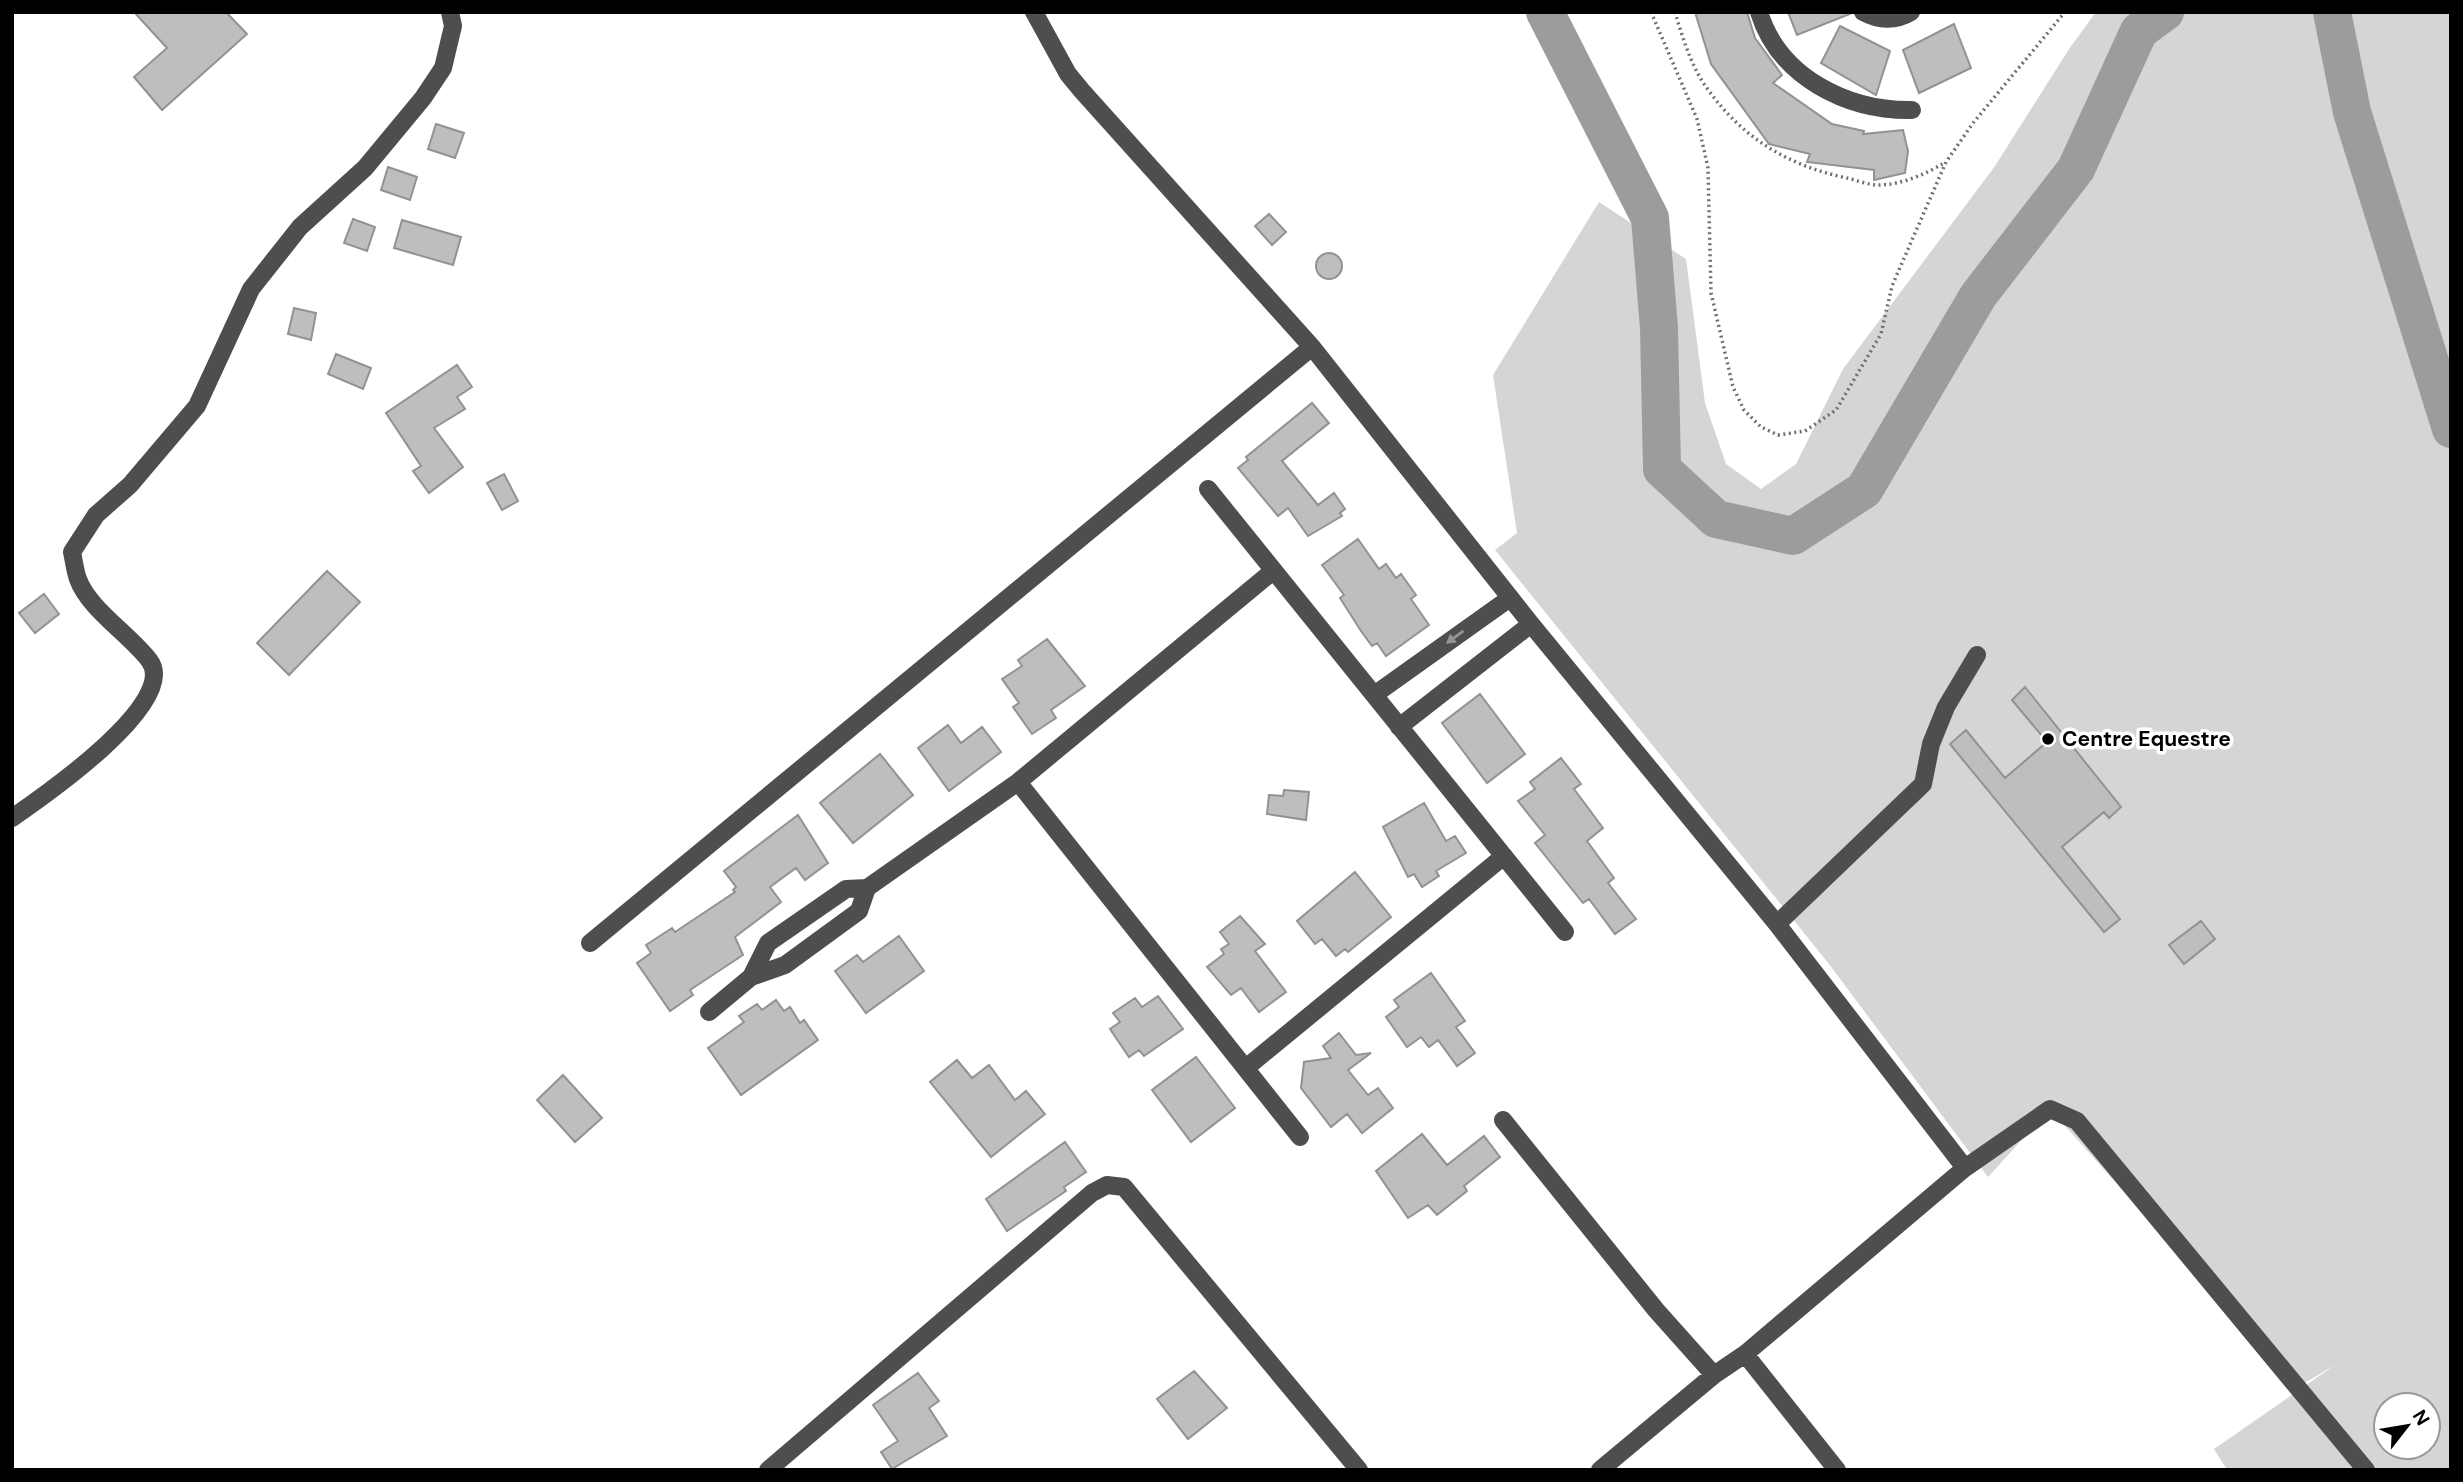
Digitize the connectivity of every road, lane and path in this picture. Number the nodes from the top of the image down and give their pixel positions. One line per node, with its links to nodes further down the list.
1 (450, 12): 20 (street)
2 (1034, 12): 11 (street)
3 (1651, 12): 10 (path)
4 (1675, 12): 10 (path)
5 (1759, 12): 9 (street)
6 (1863, 12): 7 (street)
7 (1911, 12)
8 (2064, 12): 10 (path)
9 (1912, 110)
10 (1946, 162)
11 (1312, 346): 14 (street); 25 (street)
12 (1208, 489): 13 (street)
13 (1273, 571): 17 (street); 19 (street)
14 (1510, 598): 15 (street); 17 (street, one-way to 17)
15 (1531, 624): 18 (street); 23 (street)
16 (1977, 655): 23 (street)
17 (1374, 695): 18 (street)
18 (1399, 727): 21 (street)
19 (1018, 782): 22 (street); 28 (street)
20 (12, 818)
21 (1504, 856): 24 (street); 28 (street)
22 (867, 888): 26 (street); 26 (street)
23 (1777, 924): 31 (street)
24 (1565, 932)
25 (590, 943)
26 (751, 977): 27 (street)
27 (709, 1012)
28 (1247, 1067): 30 (street)
29 (1503, 1120): 33 (street)
30 (1300, 1138)
31 (1965, 1168): 32 (street); 38 (street)
32 (1745, 1354): 33 (street); 37 (street)
33 (1714, 1375): 36 (street)
34 (768, 1470): 35 (street)
35 (1359, 1470)
36 (1600, 1470)
37 (1837, 1470)
38 (2366, 1470)

